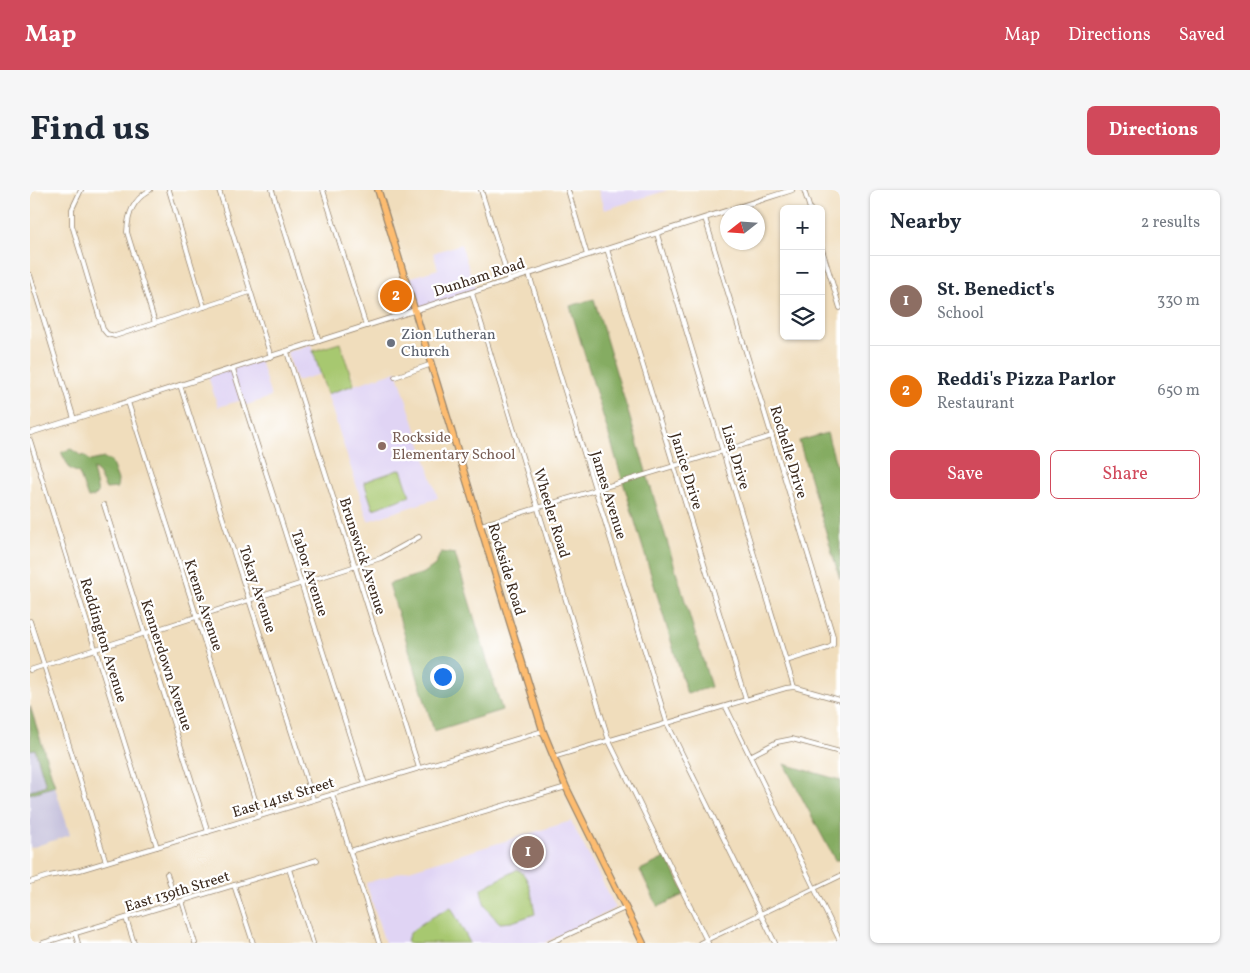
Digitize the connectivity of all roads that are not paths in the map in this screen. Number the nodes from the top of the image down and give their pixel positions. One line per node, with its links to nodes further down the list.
1 (81, 190): 26 (street)
2 (150, 190): 26 (street)
3 (169, 190): 23 (street)
4 (220, 190): 21 (street)
5 (272, 190): 28 (street)
6 (323, 190): 27 (street)
7 (378, 190): 25 (main road, Rockside Road)
8 (482, 190): 20 (street)
9 (568, 190): 17 (street)
10 (792, 190): 13 (street, Dunham Road)
11 (804, 190): 12 (street)
12 (809, 205)
13 (705, 218): 14 (street, Dunham Road); 38 (street, Rochelle Drive)
14 (656, 234): 15 (street, Dunham Road); 40 (street, Lisa Drive)
15 (607, 249): 17 (street, Dunham Road); 41 (street, Janice Drive)
16 (822, 250): 24 (street)
17 (587, 255): 18 (street, Dunham Road)
18 (529, 274): 20 (street, Dunham Road); 42 (street, James Avenue)
19 (30, 275): 36 (street)
20 (509, 280): 22 (street, Dunham Road)
21 (250, 292): 23 (street); 30 (street)
22 (472, 293): 25 (street, Dunham Road); 44 (street, Wheeler Road)
23 (204, 307): 26 (street)
24 (840, 308)
25 (414, 311): 27 (street, Dunham Road); 31 (main road, Rockside Road)
26 (155, 323)
27 (366, 326): 28 (street, Dunham Road)
28 (319, 341): 29 (street, Dunham Road)
29 (287, 352): 30 (street, Dunham Road); 47 (street, Brunswick Avenue)
30 (271, 357): 32 (street, Dunham Road)
31 (432, 364): 33 (street); 45 (main road, Rockside Road)
32 (233, 369): 34 (street, Dunham Road); 48 (street, Tabor Avenue)
33 (395, 376)
34 (180, 385): 35 (street, Dunham Road); 49 (street, Tokay Avenue)
35 (128, 402): 36 (street, Dunham Road); 50 (street, Krems Avenue)
36 (74, 419): 37 (street, Dunham Road)
37 (30, 433)
38 (772, 436): 40 (street); 54 (street, Rochelle Drive)
39 (30, 440): 53 (street, Reddington Avenue)
40 (723, 451): 41 (street); 54 (street, Lisa Drive)
41 (674, 466): 42 (street); 59 (street, Janice Drive)
42 (595, 490): 44 (street); 61 (street, James Avenue)
43 (104, 505): 52 (street, Kennerdown Avenue)
44 (538, 508): 45 (street); 63 (street, Wheeler Road)
45 (481, 525): 62 (main road, Rockside Road)
46 (419, 537): 47 (street)
47 (355, 566): 48 (street); 67 (street, Brunswick Avenue)
48 (302, 583): 49 (street); 68 (street, Tabor Avenue)
49 (250, 600): 50 (street); 71 (street, Tokay Avenue)
50 (196, 617): 52 (street); 72 (street, Krems Avenue)
51 (30, 621): 55 (street)
52 (145, 633): 53 (street); 73 (street, Kennerdown Avenue)
53 (94, 649): 55 (street); 74 (street, Reddington Avenue)
54 (786, 661): 57 (street, Lisa Drive)
55 (44, 666): 56 (street); 77 (street)
56 (30, 670)
57 (794, 687): 58 (street); 59 (street)
58 (839, 699)
59 (746, 700): 60 (street)
60 (726, 707): 61 (street); 65 (street)
61 (667, 724): 63 (street); 87 (street, James Avenue)
62 (543, 731): 66 (main road, Rockside Road); 67 (street, East 141st Street)
63 (609, 740): 66 (street); 90 (street, Wheeler Road)
64 (840, 752): 65 (street)
65 (750, 756): 83 (street)
66 (553, 757): 69 (main road, Rockside Road)
67 (419, 768): 68 (street, East 141st Street)
68 (365, 784): 70 (street, East 141st Street)
69 (566, 787): 75 (street); 86 (main road, Rockside Road)
70 (332, 794): 71 (street, East 141st Street); 75 (street)
71 (313, 799): 72 (street, East 141st Street)
72 (260, 815): 73 (street, East 141st Street)
73 (208, 832): 74 (street, East 141st Street)
74 (157, 847): 77 (street, East 141st Street)
75 (350, 852): 98 (street)
76 (317, 860): 78 (street, East 139th Street)
77 (106, 862): 81 (street, East 141st Street)
78 (289, 869): 82 (street, East 139th Street); 97 (street)
79 (167, 874): 85 (street)
80 (840, 876): 83 (street)
81 (30, 882)
82 (234, 885): 84 (street, East 139th Street); 96 (street)
83 (814, 887): 87 (street); 91 (street)
84 (182, 902): 85 (street, East 139th Street); 95 (street)
85 (176, 903): 88 (street, East 139th Street)
86 (625, 908): 99 (street); 100 (main road, Rockside Road)
87 (760, 914): 90 (street); 102 (street, James Avenue)
88 (126, 918): 89 (street, East 139th Street); 94 (street)
89 (75, 933): 92 (street, East 139th Street); 93 (street)
90 (707, 941): 101 (street)
91 (840, 941)
92 (43, 943)
93 (78, 943)
94 (134, 943)
95 (195, 943)
96 (253, 943)
97 (313, 943)
98 (379, 943)
99 (550, 943)
100 (643, 943)
101 (700, 943)
102 (775, 943)

